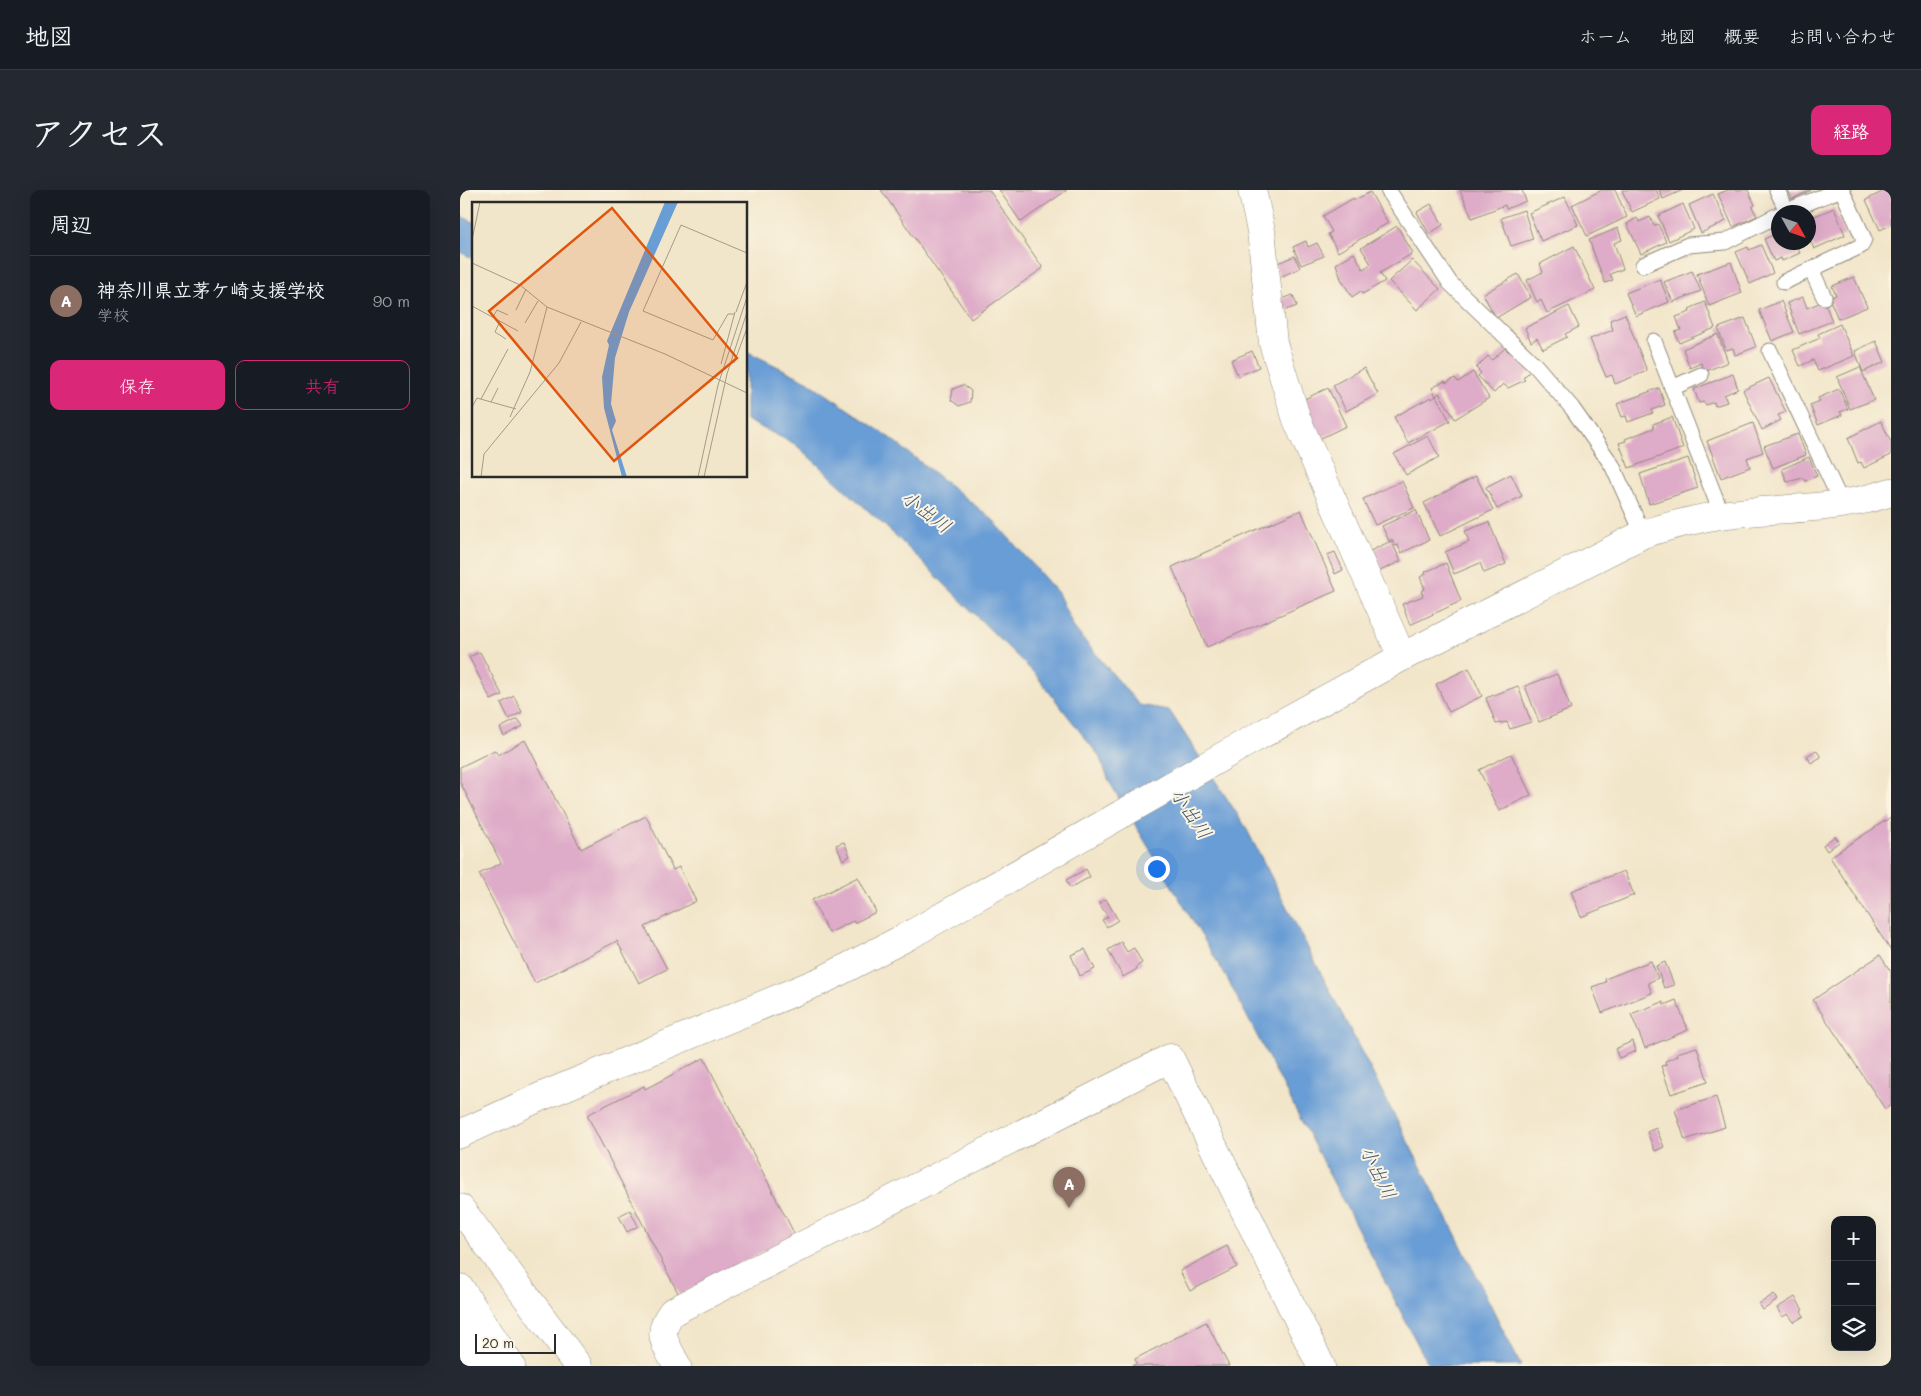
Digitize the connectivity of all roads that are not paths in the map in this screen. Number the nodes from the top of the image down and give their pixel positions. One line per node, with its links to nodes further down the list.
1 (1252, 190): 20 (main road)
2 (1388, 190): 19 (lane)
3 (1777, 190): 5 (lane)
4 (1841, 190): 6 (lane); 9 (lane)
5 (1781, 205)
6 (1803, 205)
7 (1771, 219): 8 (lane)
8 (1643, 265)
9 (1811, 270): 10 (lane); 11 (lane)
10 (1784, 282)
11 (1824, 297)
12 (1654, 341): 15 (lane)
13 (1770, 351): 17 (lane)
14 (1701, 374): 15 (lane)
15 (1672, 388): 18 (lane)
16 (1891, 492): 17 (main road)
17 (1842, 504): 18 (main road)
18 (1722, 515): 19 (main road)
19 (1643, 534): 20 (main road)
20 (1402, 657): 21 (main road)
21 (460, 1134)
22 (460, 1192): 33 (main road)
23 (460, 1208): 32 (main road)
24 (460, 1217): 31 (main road)
25 (460, 1288): 30 (main road)
26 (460, 1323): 29 (main road)
27 (460, 1351): 28 (main road)
28 (468, 1366)
29 (484, 1366)
30 (512, 1366)
31 (559, 1366)
32 (578, 1366)
33 (586, 1366)
34 (676, 1366): 35 (main road)
35 (1321, 1366)

